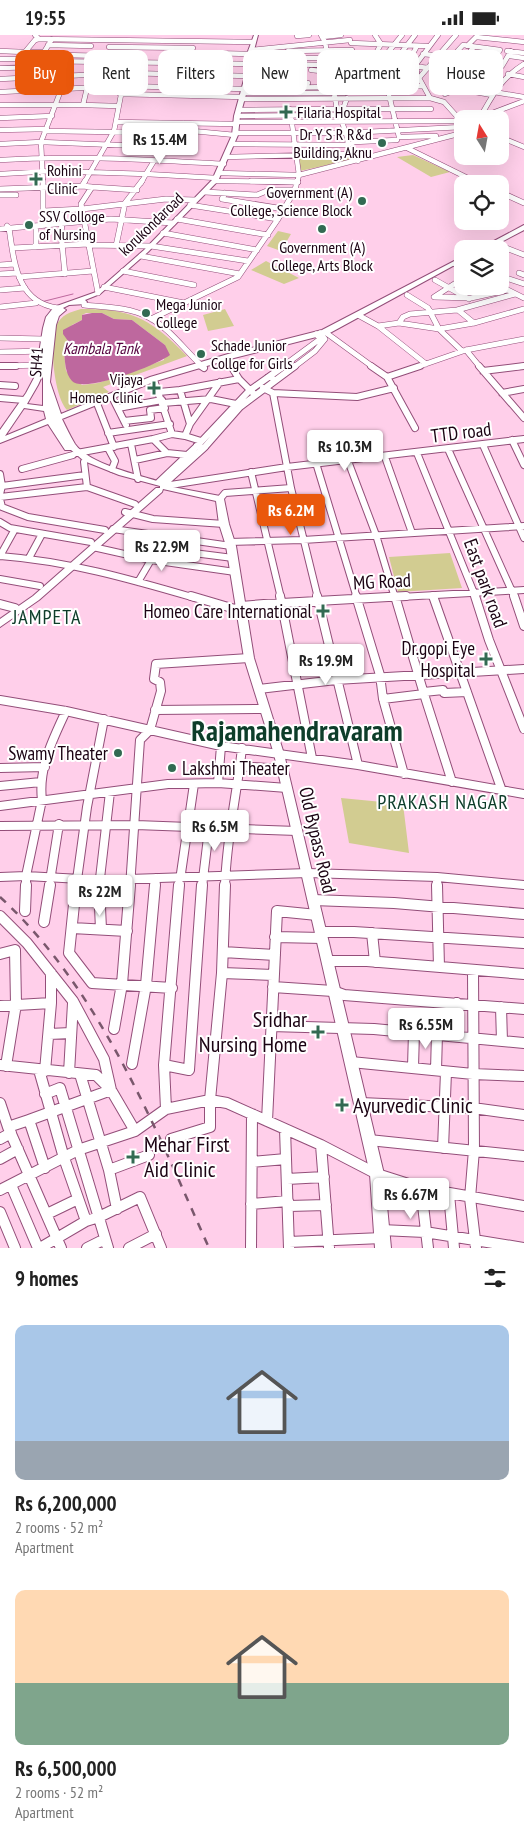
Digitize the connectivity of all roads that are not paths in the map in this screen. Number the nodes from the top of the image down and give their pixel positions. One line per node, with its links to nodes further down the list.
1 (35, 35): 20 (street)
2 (146, 35): 26 (street)
3 (171, 35): 29 (street)
4 (204, 35): 31 (street)
5 (215, 35): 32 (street)
6 (226, 35): 33 (street)
7 (256, 35): 60 (main road, korukondaroad)
8 (309, 35): 18 (street)
9 (342, 35): 19 (street)
10 (360, 35): 34 (street)
11 (375, 35): 35 (street)
12 (395, 35): 23 (street)
13 (402, 35): 23 (street)
14 (415, 35): 39 (street)
15 (438, 35): 45 (street)
16 (456, 35): 69 (street)
17 (511, 35): 27 (street)
18 (297, 36)
19 (323, 38): 22 (street); 51 (street); 63 (street)
20 (39, 39): 21 (street); 52 (street)
21 (52, 39): 24 (street); 38 (street)
22 (349, 39): 34 (street); 64 (street)
23 (399, 39): 36 (street)
24 (94, 40): 25 (street); 42 (street)
25 (112, 40): 26 (street); 44 (street)
26 (145, 40): 28 (street)
27 (510, 40): 37 (street); 43 (street); 72 (street)
28 (156, 41): 29 (street); 47 (street)
29 (172, 41): 30 (street); 48 (street)
30 (194, 41): 31 (street); 49 (street)
31 (203, 41): 32 (street)
32 (212, 41): 33 (street); 57 (street)
33 (228, 43): 58 (street); 59 (street)
34 (364, 43): 35 (street)
35 (381, 44): 36 (street); 65 (street)
36 (395, 44): 39 (street); 66 (street)
37 (524, 44): 76 (street)
38 (48, 45): 41 (street); 53 (street)
39 (407, 45): 40 (street); 67 (street)
40 (417, 45): 45 (street); 68 (street)
41 (67, 46): 42 (street); 54 (street)
42 (91, 46): 55 (street)
43 (467, 46): 46 (street); 70 (street)
44 (109, 47): 47 (street); 56 (street)
45 (427, 47): 77 (street)
46 (474, 47): 50 (street); 71 (street)
47 (154, 48): 48 (street); 85 (street)
48 (173, 48): 49 (street)
49 (192, 48)
50 (486, 48): 72 (street)
51 (288, 49): 61 (street); 62 (street)
52 (26, 50)
53 (45, 50)
54 (65, 50)
55 (89, 50)
56 (108, 50)
57 (210, 50)
58 (228, 50)
59 (246, 50)
60 (252, 50)
61 (276, 50)
62 (317, 50)
63 (327, 50)
64 (352, 50)
65 (378, 50)
66 (391, 50)
67 (403, 50)
68 (414, 50)
69 (442, 50)
70 (459, 50)
71 (471, 50)
72 (501, 50)
73 (0, 51): 74 (street)
74 (15, 51)
75 (503, 51): 78 (street)
76 (522, 53): 78 (street); 81 (street)
77 (423, 54): 79 (street); 84 (street)
78 (510, 54): 81 (street); 87 (street)
79 (429, 55)
80 (429, 57): 93 (street)
81 (522, 58): 88 (street)
82 (0, 59): 83 (street)
83 (15, 59)
84 (419, 60)
85 (149, 62): 86 (street)
86 (158, 62)
87 (503, 64)
88 (524, 64): 95 (street)
89 (503, 66): 95 (street)
90 (15, 67): 92 (street)
91 (419, 67): 93 (street)
92 (0, 68)
93 (423, 68): 94 (street)
94 (428, 68): 99 (street)
95 (518, 69): 96 (street); 98 (street)
96 (524, 70)
97 (10, 71): 102 (street)
98 (508, 74): 100 (street); 105 (street)
99 (419, 75)
100 (524, 77)
101 (0, 79): 102 (street)
102 (9, 79): 103 (street)
103 (15, 79)
104 (419, 79): 107 (street)
105 (503, 81)
106 (419, 87): 107 (street)
107 (423, 87): 129 (street)
108 (0, 92): 109 (street)
109 (15, 92)
110 (307, 92): 125 (street)
111 (59, 95): 134 (street)
112 (86, 95): 135 (street)
113 (120, 95): 136 (street)
114 (244, 95): 147 (main road, korukondaroad)
115 (268, 95): 130 (street)
116 (291, 95): 130 (street)
117 (334, 95): 125 (street)
118 (341, 95): 125 (street)
119 (389, 95): 127 (street)
120 (469, 95): 123 (street)
121 (492, 95): 141 (street)
122 (503, 95): 124 (street)
123 (464, 96)
124 (524, 97)
125 (334, 98): 126 (street); 131 (street); 137 (street); 138 (street)
126 (347, 98): 127 (street); 139 (street)
127 (390, 98): 128 (street); 139 (street)
128 (422, 98): 129 (street); 140 (street)
129 (430, 98): 144 (street)
130 (291, 99): 131 (street)
131 (304, 99): 137 (street)
132 (524, 101): 142 (street)
133 (0, 105): 134 (street)
134 (55, 105): 135 (street); 146 (street)
135 (82, 105): 136 (street)
136 (118, 106): 153 (street)
137 (304, 107): 138 (street); 143 (street)
138 (337, 109): 145 (street)
139 (392, 109): 140 (street); 150 (street)
140 (431, 109): 151 (street)
141 (484, 110)
142 (500, 110)
143 (290, 112): 145 (street); 147 (street); 147 (street); 154 (street)
144 (454, 112)
145 (339, 115): 149 (street)
146 (52, 116): 148 (street); 157 (street)
147 (238, 116): 154 (street); 155 (street); 165 (main road, korukondaroad)
148 (0, 117)
149 (341, 121): 150 (street); 154 (street); 164 (street)
150 (394, 121): 151 (street); 160 (street)
151 (437, 121): 152 (street)
152 (454, 121)
153 (116, 122): 155 (street); 161 (street)
154 (291, 122): 163 (street)
155 (184, 123): 159 (street)
156 (454, 127): 160 (street)
157 (46, 129): 158 (street); 161 (street); 170 (street)
158 (0, 130)
159 (182, 130): 162 (street); 165 (street)
160 (397, 130): 164 (street); 167 (street)
161 (114, 131): 162 (street); 172 (street)
162 (169, 133): 172 (street)
163 (292, 133): 164 (street); 165 (street); 174 (street)
164 (346, 133): 175 (street)
165 (236, 134): 173 (main road, korukondaroad)
166 (454, 135): 167 (street)
167 (445, 137): 177 (street)
168 (398, 140): 175 (street)
169 (509, 141): 176 (street)
170 (41, 142): 171 (street); 172 (street); 180 (street)
171 (0, 144)
172 (107, 144): 182 (street)
173 (231, 144): 174 (street); 181 (main road, korukondaroad)
174 (294, 144): 175 (street); 179 (street)
175 (348, 145): 178 (street)
176 (524, 147)
177 (407, 148): 185 (street); 193 (street)
178 (350, 154): 179 (street); 185 (street)
179 (295, 155): 181 (street); 192 (street)
180 (42, 157): 182 (street); 183 (street); 187 (street)
181 (226, 157): 186 (main road, korukondaroad)
182 (100, 158): 184 (street); 188 (street)
183 (0, 160)
184 (154, 161): 186 (street); 191 (street)
185 (358, 161): 192 (street)
186 (224, 164): 194 (main road, korukondaroad)
187 (43, 172): 188 (street); 190 (street); 197 (street)
188 (90, 172): 189 (street); 196 (street)
189 (113, 172): 191 (street); 199 (street)
190 (0, 174)
191 (146, 174): 194 (street); 201 (street)
192 (299, 175): 194 (street); 195 (street)
193 (462, 175)
194 (217, 178): 195 (street); 203 (main road, korukondaroad)
195 (298, 183): 202 (street)
196 (82, 186): 197 (street); 198 (street)
197 (44, 187): 200 (street); 213 (street)
198 (92, 187): 199 (street); 211 (street)
199 (108, 188): 201 (street)
200 (0, 189)
201 (136, 191): 208 (street)
202 (294, 191): 204 (street); 212 (street)
203 (205, 192): 204 (street); 209 (main road, korukondaroad)
204 (225, 193): 212 (street)
205 (0, 195): 206 (street)
206 (16, 195)
207 (509, 196): 210 (street)
208 (124, 203): 209 (street); 211 (street); 215 (street)
209 (193, 203): 216 (street); 217 (main road, korukondaroad)
210 (524, 203)
211 (82, 209): 214 (street); 218 (street)
212 (284, 209): 216 (street)
213 (44, 211): 214 (street); 222 (street)
214 (63, 211): 220 (street)
215 (123, 219): 217 (street); 218 (street); 233 (street)
216 (278, 219): 228 (street)
217 (175, 221): 226 (main road, korukondaroad); 228 (street)
218 (84, 222): 220 (street); 232 (street)
219 (0, 224): 224 (street)
220 (60, 224): 222 (street); 231 (street)
221 (36, 226): 222 (street); 224 (street); 235 (street)
222 (43, 226)
223 (524, 227): 229 (main road)
224 (9, 228): 225 (street); 236 (street)
225 (0, 229)
226 (163, 233): 234 (main road, korukondaroad); 237 (street)
227 (524, 234): 230 (main road)
228 (268, 235): 237 (street)
229 (499, 240)
230 (509, 242)
231 (61, 245): 232 (street); 235 (street); 251 (street)
232 (88, 245): 233 (street); 248 (street)
233 (116, 246): 234 (street)
234 (151, 246): 239 (street); 241 (main road, korukondaroad)
235 (36, 247): 236 (street)
236 (13, 248): 243 (street)
237 (257, 250): 242 (street)
238 (509, 250): 240 (street)
239 (212, 255): 242 (street); 245 (street)
240 (524, 255)
241 (141, 256): 245 (street); 249 (main road, korukondaroad)
242 (248, 261): 252 (street)
243 (14, 264): 244 (street); 253 (street)
244 (0, 265)
245 (202, 267): 252 (street)
246 (454, 268): 283 (main road)
247 (454, 269): 255 (main road)
248 (93, 271): 251 (street); 265 (street)
249 (123, 271): 258 (street); 259 (main road, korukondaroad)
250 (0, 274): 253 (street)
251 (65, 274): 253 (street)
252 (240, 274): 274 (street)
253 (18, 275): 261 (street)
254 (509, 279): 257 (street)
255 (435, 280): 260 (street); 266 (main road)
256 (454, 284): 260 (street)
257 (524, 284)
258 (194, 285)
259 (104, 287): 265 (main road, korukondaroad); 274 (street)
260 (449, 287): 262 (street); 271 (street)
261 (26, 288): 263 (street); 273 (street)
262 (454, 290)
263 (0, 291)
264 (509, 291): 269 (street)
265 (95, 294): 272 (main road, korukondaroad); 276 (main road)
266 (406, 295): 282 (street); 283 (main road)
267 (463, 295): 271 (street)
268 (490, 295): 270 (street)
269 (521, 296): 275 (street)
270 (480, 297): 271 (street); 275 (street)
271 (469, 299)
272 (76, 301): 276 (main road); 278 (main road, korukondaroad)
273 (37, 303): 277 (street); 278 (street)
274 (184, 303): 284 (street)
275 (487, 303): 280 (street)
276 (84, 305): 278 (main road); 284 (street)
277 (0, 307)
278 (60, 309): 292 (main road); 295 (main road, SH41)
279 (524, 309): 286 (street)
280 (458, 310): 282 (street); 286 (street)
281 (419, 313): 282 (street); 285 (street); 288 (street)
282 (432, 313): 289 (street)
283 (361, 317): 287 (street); 290 (main road)
284 (151, 319): 302 (street)
285 (399, 323): 287 (street); 288 (street)
286 (474, 323): 289 (street)
287 (378, 326): 299 (street)
288 (424, 327): 289 (street)
289 (439, 329): 294 (street)
290 (323, 335): 297 (main road); 305 (street); 306 (street)
291 (0, 338): 292 (street)
292 (43, 339): 295 (main road)
293 (523, 340): 294 (street)
294 (464, 350): 299 (street); 304 (street)
295 (46, 351): 296 (street); 300 (main road, SH41)
296 (0, 352)
297 (252, 353): 298 (main road); 302 (main road)
298 (229, 361): 302 (main road); 307 (street)
299 (426, 364): 305 (street)
300 (46, 365): 301 (street); 308 (main road, SH41); 326 (main road)
301 (0, 366)
302 (202, 366): 310 (main road); 313 (main road)
303 (524, 366): 304 (street)
304 (483, 371): 321 (street)
305 (387, 377): 315 (street)
306 (272, 378): 314 (street); 319 (street)
307 (239, 379): 309 (street); 319 (street)
308 (46, 382): 331 (main road); 333 (main road, SH41)
309 (220, 382): 317 (street); 324 (street)
310 (155, 383): 313 (main road); 318 (street)
311 (0, 385): 312 (street)
312 (14, 386)
313 (142, 386): 323 (main road)
314 (263, 388): 319 (street); 320 (street)
315 (394, 388): 320 (street); 337 (street)
316 (524, 389): 321 (street)
317 (180, 390): 318 (street); 325 (street)
318 (159, 391): 327 (street)
319 (252, 393): 328 (street); 347 (street)
320 (273, 393): 361 (street)
321 (502, 393): 332 (street)
322 (0, 398): 326 (street)
323 (112, 398): 329 (main road); 330 (street); 333 (main road)
324 (210, 399): 325 (street); 328 (street); 336 (street)
325 (183, 401): 327 (street); 336 (street)
326 (22, 402): 331 (main road); 344 (main road)
327 (163, 404): 330 (street); 334 (street); 335 (street)
328 (236, 404): 347 (street)
329 (98, 405): 333 (main road); 339 (street)
330 (118, 408): 334 (street)
331 (46, 409): 333 (main road)
332 (523, 415)
333 (54, 421): 344 (main road); 353 (main road)
334 (124, 421): 338 (street)
335 (170, 424): 338 (street); 340 (street)
336 (190, 424): 341 (street)
337 (416, 427)
338 (128, 429): 339 (street)
339 (108, 433): 349 (street)
340 (172, 434): 341 (street); 342 (street)
341 (185, 436): 347 (street)
342 (153, 439): 346 (street); 351 (street)
343 (524, 439): 345 (street, TTD road)
344 (0, 440)
345 (512, 440): 348 (street, TTD road); 360 (street)
346 (131, 444): 349 (street); 356 (street)
347 (201, 445): 354 (street); 369 (street)
348 (483, 445): 350 (street, TTD road); 381 (street)
349 (111, 447): 353 (street); 363 (street)
350 (448, 449): 352 (street, TTD road); 382 (street)
351 (167, 453): 354 (street); 356 (street)
352 (418, 453): 355 (street, TTD road); 385 (street, East park road)
353 (75, 454): 358 (main road); 362 (street); 363 (main road)
354 (187, 455): 369 (street)
355 (385, 457): 357 (street, TTD road); 387 (street)
356 (135, 459): 367 (street)
357 (348, 461): 359 (street, TTD road); 388 (street)
358 (84, 462): 366 (street); 369 (main road)
359 (316, 463): 361 (street, TTD road); 389 (street)
360 (524, 465)
361 (287, 467): 364 (street, TTD road); 371 (street)
362 (22, 469)
363 (112, 469): 367 (main road)
364 (251, 472): 369 (street, TTD road); 372 (street)
365 (0, 474): 368 (street)
366 (85, 475): 368 (street); 370 (street)
367 (138, 479): 369 (main road)
368 (2, 486): 373 (street)
369 (160, 486): 374 (main road); 375 (main road); 377 (main road)
370 (87, 487): 373 (street); 375 (street)
371 (290, 488): 372 (street); 392 (street)
372 (255, 491): 374 (street); 391 (street)
373 (0, 496): 376 (street)
374 (220, 499): 380 (main road, Old Bypass Road)
375 (135, 504): 377 (main road)
376 (1, 507): 378 (street)
377 (128, 513): 380 (street); 383 (main road)
378 (28, 517): 383 (street); 384 (street)
379 (0, 522): 384 (street)
380 (224, 525): 393 (main road, Old Bypass Road)
381 (522, 526): 382 (street); 390 (street)
382 (486, 528): 385 (street); 405 (street)
383 (109, 529): 393 (street); 394 (main road)
384 (17, 530): 386 (street); 395 (street)
385 (449, 531): 387 (street); 407 (street, East park road)
386 (42, 533): 394 (street); 396 (street)
387 (412, 533): 388 (street)
388 (376, 535): 389 (street); 409 (street)
389 (339, 537): 392 (street); 410 (street)
390 (524, 538)
391 (266, 540): 392 (street); 393 (street); 412 (street)
392 (303, 540): 411 (street)
393 (230, 544): 397 (main road, Old Bypass Road)
394 (92, 545): 398 (street); 400 (main road)
395 (0, 556): 396 (street, MG Road)
396 (29, 558): 400 (street, MG Road)
397 (233, 558): 399 (street); 401 (main road, Old Bypass Road)
398 (151, 560): 399 (street); 403 (street)
399 (173, 562): 401 (street)
400 (68, 565): 403 (street, MG Road); 404 (main road)
401 (235, 572): 414 (main road, Old Bypass Road)
402 (0, 579): 404 (street)
403 (138, 582): 414 (street, MG Road)
404 (40, 589): 415 (main road); 417 (main road)
405 (512, 590): 406 (street, MG Road); 407 (street, MG Road); 418 (street)
406 (524, 590)
407 (474, 592): 408 (street, MG Road); 420 (street, East park road)
408 (433, 595): 409 (street, MG Road); 422 (street)
409 (394, 596): 410 (street, MG Road); 423 (street)
410 (357, 599): 411 (street, MG Road); 424 (street)
411 (318, 601): 412 (street, MG Road); 425 (street)
412 (282, 603): 414 (street, MG Road); 426 (street)
413 (0, 604): 415 (street)
414 (241, 606): 419 (main road, Old Bypass Road)
415 (15, 608): 416 (main road)
416 (0, 617)
417 (0, 624)
418 (524, 626)
419 (249, 658): 427 (main road, Old Bypass Road); 433 (street)
420 (500, 669): 421 (street); 422 (street); 436 (street, East park road)
421 (524, 669)
422 (459, 671): 423 (street); 428 (street)
423 (418, 675): 424 (street); 429 (street)
424 (380, 677): 425 (street); 430 (street)
425 (336, 680): 426 (street); 442 (street)
426 (298, 684): 427 (street); 441 (street)
427 (259, 689): 432 (main road, Old Bypass Road)
428 (467, 692): 429 (street); 456 (street)
429 (424, 693): 430 (street); 449 (street)
430 (383, 699): 447 (street)
431 (0, 700): 434 (street)
432 (265, 709): 433 (street); 440 (main road, Old Bypass Road)
433 (155, 710): 437 (street)
434 (66, 711): 435 (street); 444 (street)
435 (104, 719): 437 (street); 458 (street)
436 (524, 729)
437 (150, 730): 438 (street); 455 (street)
438 (221, 746): 439 (street); 450 (street)
439 (242, 748): 440 (street); 443 (street)
440 (279, 754): 441 (street); 446 (main road, Old Bypass Road)
441 (312, 758): 442 (street)
442 (358, 765): 447 (street)
443 (239, 766): 446 (street); 451 (street)
444 (45, 767): 445 (street); 448 (street)
445 (0, 768)
446 (282, 769): 454 (main road, Old Bypass Road)
447 (404, 774): 449 (street)
448 (41, 782): 453 (street); 460 (street)
449 (452, 782): 456 (street)
450 (218, 783): 451 (street); 452 (street)
451 (238, 783): 454 (street); 470 (street)
452 (194, 784): 455 (street); 468 (street)
453 (0, 786)
454 (287, 788): 471 (main road, Old Bypass Road)
455 (136, 789): 457 (street); 465 (street)
456 (502, 791): 459 (street)
457 (110, 792): 458 (street); 467 (street)
458 (88, 793): 460 (street); 464 (street)
459 (524, 794)
460 (42, 799): 461 (street); 462 (street)
461 (0, 806)
462 (36, 825): 463 (street); 466 (street); 473 (street)
463 (58, 825): 464 (street); 475 (street)
464 (83, 825): 467 (street); 478 (street)
465 (136, 825): 467 (street); 468 (street); 482 (street)
466 (0, 826)
467 (105, 826): 483 (street)
468 (189, 828): 469 (street); 480 (street)
469 (209, 829): 470 (street); 481 (street)
470 (229, 829): 471 (street); 476 (street)
471 (297, 831): 472 (main road, Old Bypass Road)
472 (308, 873): 476 (street); 477 (street); 485 (main road, Old Bypass Road)
473 (26, 876): 474 (street); 475 (street); 487 (street)
474 (0, 877)
475 (51, 877): 478 (street); 491 (street)
476 (225, 877): 481 (street); 500 (street)
477 (437, 877): 484 (street); 486 (street)
478 (76, 878): 483 (street); 492 (street)
479 (156, 878): 480 (street); 482 (street); 512 (street)
480 (180, 878): 481 (street); 514 (street)
481 (203, 878): 537 (street)
482 (131, 879): 483 (street); 494 (street)
483 (99, 880): 493 (street)
484 (524, 885)
485 (313, 900): 486 (street); 489 (main road, Old Bypass Road)
486 (437, 907): 488 (street); 498 (street)
487 (25, 911)
488 (524, 914)
489 (316, 915): 496 (main road, Old Bypass Road); 497 (street)
490 (0, 916): 507 (street)
491 (44, 922)
492 (72, 928): 493 (street); 511 (street)
493 (101, 929): 494 (street)
494 (127, 931): 511 (street)
495 (372, 933): 496 (street); 498 (street); 504 (street)
496 (321, 935): 497 (street); 503 (main road, Old Bypass Road)
497 (276, 937): 502 (street)
498 (438, 937): 499 (street); 505 (street)
499 (524, 943)
500 (223, 953): 502 (street); 508 (street)
501 (0, 954): 519 (street)
502 (275, 955): 510 (street)
503 (326, 961): 504 (street); 515 (main road, Old Bypass Road)
504 (375, 962): 505 (street)
505 (439, 967): 506 (street)
506 (473, 971): 509 (street); 520 (street)
507 (51, 973): 516 (street); 517 (street)
508 (222, 973): 510 (street); 549 (street)
509 (524, 974)
510 (273, 975): 513 (street)
511 (122, 984): 512 (street); 526 (street)
512 (146, 985): 514 (street); 536 (street)
513 (273, 987): 515 (street); 524 (street)
514 (172, 988): 537 (street)
515 (333, 991): 518 (street); 525 (main road, Old Bypass Road)
516 (73, 1001): 527 (street); 546 (street)
517 (51, 1003): 519 (street); 529 (street)
518 (457, 1003): 520 (street); 531 (street)
519 (16, 1004): 521 (street); 538 (street)
520 (473, 1004): 522 (street); 532 (street)
521 (0, 1006)
522 (501, 1007): 523 (street); 533 (street)
523 (524, 1009)
524 (271, 1026): 525 (street); 561 (street)
525 (342, 1027): 528 (street); 535 (main road, Old Bypass Road)
526 (114, 1029)
527 (71, 1033): 529 (street); 542 (street)
528 (414, 1033): 530 (street); 539 (street)
529 (50, 1034): 540 (street)
530 (437, 1034): 531 (street); 541 (street)
531 (457, 1036): 532 (street)
532 (472, 1037): 533 (street); 543 (street)
533 (502, 1041): 534 (street)
534 (524, 1043)
535 (351, 1062): 539 (street); 551 (main road, Old Bypass Road)
536 (132, 1064)
537 (164, 1065): 554 (street)
538 (3, 1066): 540 (street)
539 (413, 1067): 541 (street)
540 (42, 1071): 542 (street); 547 (street)
541 (441, 1071): 543 (street); 553 (street)
542 (69, 1073): 544 (street)
543 (473, 1074): 545 (street); 555 (street)
544 (80, 1075): 546 (street); 548 (street)
545 (524, 1076)
546 (111, 1090): 548 (street); 565 (street)
547 (45, 1094): 552 (street); 556 (street)
548 (86, 1099): 552 (street); 569 (street)
549 (210, 1100): 554 (street); 557 (street); 567 (street)
550 (0, 1103): 564 (street)
551 (361, 1103): 553 (street); 568 (main road, Old Bypass Road)
552 (66, 1105): 556 (street); 560 (street)
553 (444, 1107): 555 (street); 571 (street)
554 (166, 1109): 565 (street)
555 (473, 1109): 558 (street); 574 (street)
556 (51, 1112): 559 (street); 562 (street)
557 (252, 1114): 561 (street); 580 (street)
558 (524, 1115)
559 (28, 1120): 564 (street); 581 (street)
560 (70, 1120): 562 (street); 573 (street)
561 (267, 1121): 563 (street)
562 (56, 1126): 577 (street)
563 (285, 1129): 570 (street); 579 (street)
564 (10, 1130): 566 (street); 572 (street)
565 (135, 1131): 569 (street)
566 (0, 1139)
567 (171, 1139)
568 (369, 1140): 571 (street); 583 (main road, Old Bypass Road)
569 (100, 1142): 573 (street); 582 (street)
570 (321, 1145): 583 (street); 585 (street)
571 (443, 1148): 574 (street)
572 (18, 1149): 578 (street); 584 (street)
573 (78, 1150): 577 (street); 600 (street)
574 (474, 1150): 576 (street); 591 (street)
575 (149, 1155): 582 (street)
576 (524, 1156)
577 (64, 1158): 581 (street); 592 (street)
578 (0, 1159)
579 (286, 1159): 580 (street); 586 (street)
580 (252, 1162): 594 (street)
581 (45, 1168): 584 (street)
582 (109, 1170): 597 (street)
583 (377, 1174): 588 (street); 605 (main road, Old Bypass Road)
584 (30, 1175): 587 (street); 599 (street)
585 (324, 1177): 586 (street); 595 (street)
586 (288, 1179): 593 (street)
587 (12, 1185): 589 (street); 612 (street)
588 (421, 1188): 590 (street); 602 (street)
589 (0, 1190)
590 (449, 1194): 591 (street); 604 (street)
591 (470, 1198): 596 (street); 607 (street)
592 (78, 1199): 599 (street); 601 (street)
593 (289, 1203): 594 (street); 595 (street); 610 (street)
594 (251, 1204): 616 (street)
595 (326, 1205): 609 (street)
596 (524, 1205)
597 (117, 1209): 600 (street); 603 (street)
598 (0, 1212): 611 (street)
599 (47, 1214): 606 (street)
600 (99, 1217): 601 (street); 608 (street)
601 (86, 1221): 606 (street)
602 (426, 1232): 604 (street); 605 (street); 617 (street)
603 (156, 1234): 614 (street); 615 (street)
604 (452, 1236): 607 (street); 618 (street)
605 (382, 1239): 609 (street)
606 (59, 1243): 612 (street)
607 (475, 1243): 619 (street)
608 (107, 1244): 613 (street)
609 (329, 1244): 610 (street)
610 (289, 1245)
611 (15, 1248)
612 (39, 1248)
613 (87, 1248)
614 (130, 1248)
615 (161, 1248)
616 (252, 1248)
617 (428, 1248)
618 (454, 1248)
619 (524, 1248)

